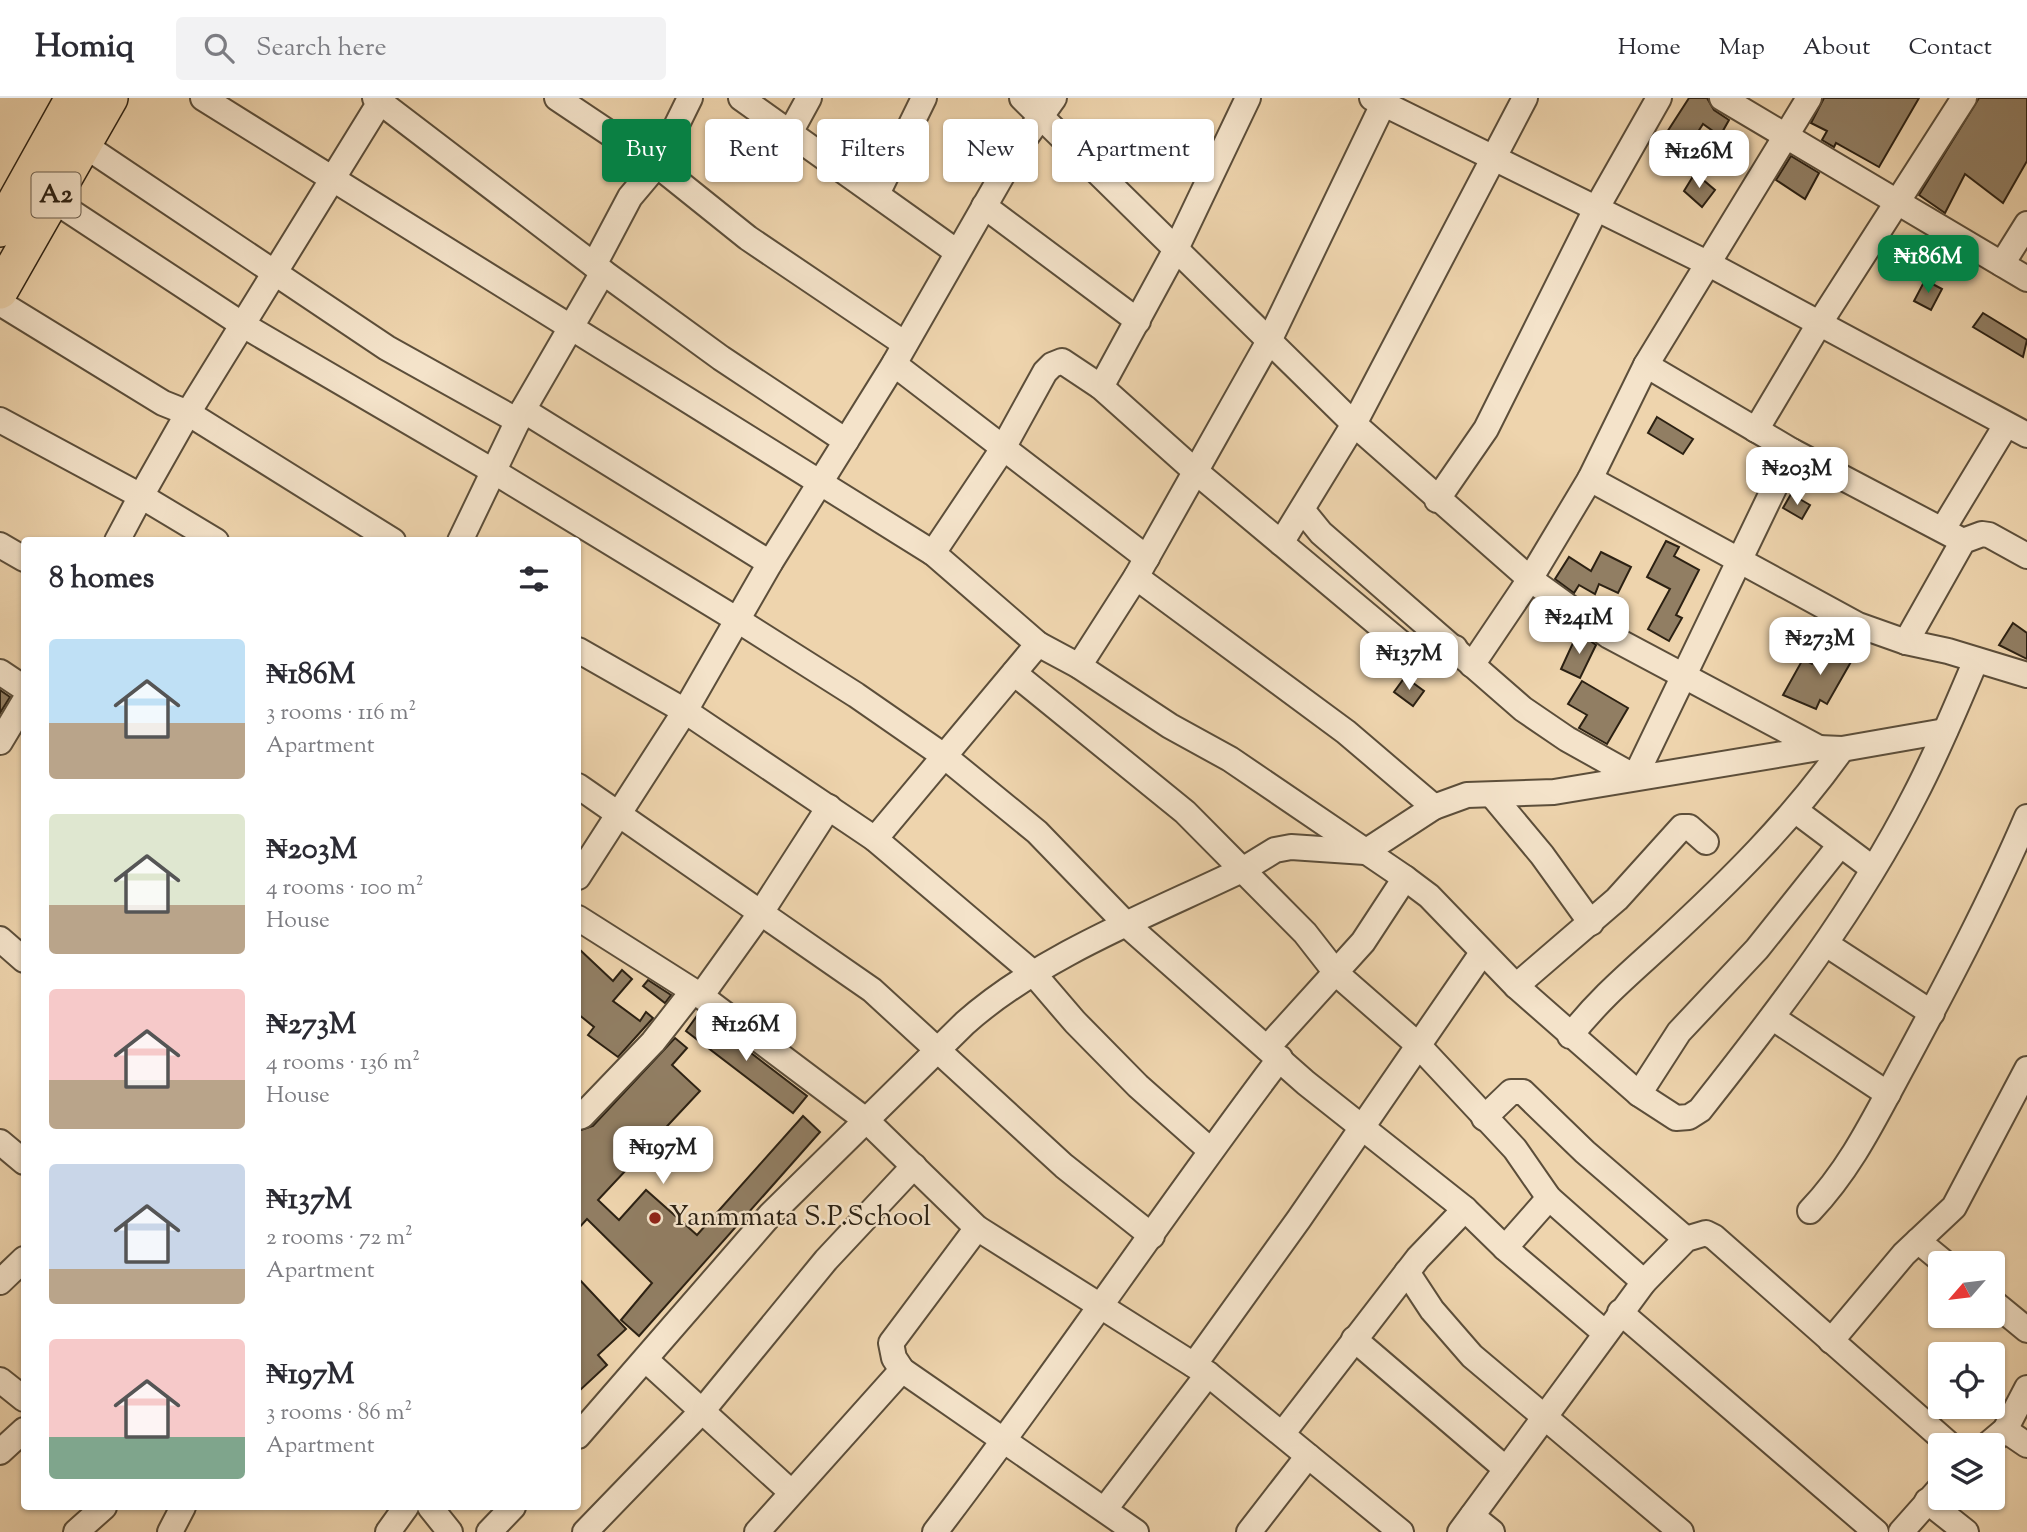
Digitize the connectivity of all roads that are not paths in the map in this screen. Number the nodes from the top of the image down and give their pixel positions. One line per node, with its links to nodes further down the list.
1 (73, 98): 33 (highway, A2)
2 (110, 98): 25 (highway, A2)
3 (203, 98): 27 (street)
4 (557, 98): 22 (street)
5 (690, 98): 19 (street)
6 (741, 98): 20 (street)
7 (809, 98): 21 (street)
8 (924, 98): 30 (street)
9 (1022, 98): 18 (street)
10 (1248, 98): 37 (street)
11 (1525, 98): 26 (street)
12 (1659, 98): 35 (street)
13 (1722, 98): 23 (street)
14 (1809, 98): 23 (street)
15 (1964, 98): 32 (street)
16 (1381, 100): 26 (street); 50 (street)
17 (385, 102): 27 (street); 41 (street)
18 (1048, 107): 34 (street); 37 (street)
19 (680, 119)
20 (773, 119)
21 (798, 119)
22 (602, 128)
23 (1786, 135): 32 (street); 39 (street)
24 (803, 140): 30 (street)
25 (84, 145): 31 (highway, A2); 42 (street)
26 (1492, 159): 35 (street); 57 (street)
27 (332, 179): 42 (street); 49 (street)
28 (643, 182): 41 (street)
29 (678, 182): 51 (street)
30 (877, 194): 38 (street)
31 (53, 200): 44 (highway, A2); 48 (street)
32 (1900, 201): 40 (street); 47 (street)
33 (5, 205)
34 (984, 206): 38 (street); 46 (street)
35 (1596, 209): 39 (street); 68 (street)
36 (2027, 224): 40 (street)
37 (1175, 251): 46 (street); 50 (street)
38 (957, 252): 51 (street)
39 (1707, 263): 47 (street); 52 (street)
40 (2002, 264): 43 (street)
41 (599, 269): 49 (street); 60 (street)
42 (276, 272): 48 (street); 55 (street)
43 (2027, 279)
44 (0, 291)
45 (0, 303): 54 (street)
46 (1138, 321): 53 (street)
47 (1819, 324): 58 (street); 59 (street)
48 (243, 326): 54 (street); 63 (street)
49 (571, 328): 55 (street); 66 (street)
50 (1269, 341): 57 (street); 64 (street)
51 (899, 354): 60 (street); 61 (street)
52 (1646, 366): 59 (street); 65 (street)
53 (1101, 387): 61 (street); 64 (street)
54 (188, 413): 67 (street); 73 (street)
55 (521, 416): 63 (street); 80 (street)
56 (0, 420): 67 (street)
57 (1354, 424): 68 (street); 69 (street)
58 (2020, 427): 70 (street)
59 (1756, 430): 62 (street)
60 (846, 441): 66 (street)
61 (1002, 450): 77 (street); 82 (street)
62 (1793, 451): 70 (street); 81 (street)
63 (494, 471): 74 (street); 84 (street)
64 (1195, 471): 75 (street); 82 (street)
65 (1590, 479): 81 (street); 83 (street)
66 (820, 483): 77 (street); 80 (street)
67 (141, 496): 71 (street); 72 (street)
68 (1437, 500): 83 (street)
69 (1303, 511): 75 (street); 88 (street)
70 (1953, 535): 78 (street); 85 (street)
71 (119, 537)
72 (209, 537)
73 (387, 537)
74 (462, 537)
75 (1281, 542): 88 (street)
76 (0, 545): 79 (street)
77 (933, 553): 86 (street)
78 (2027, 556)
79 (21, 557)
80 (770, 562): 84 (street)
81 (1740, 563): 85 (street); 94 (street)
82 (1141, 568): 90 (street); 106 (street)
83 (1530, 579): 88 (street); 94 (street)
84 (736, 619): 97 (street); 101 (street)
85 (1906, 642): 89 (street)
86 (1038, 644): 90 (street); 92 (street)
87 (581, 652): 97 (street)
88 (1463, 656): 102 (street)
89 (1976, 660): 93 (street); 98 (street)
90 (1079, 666): 113 (street)
91 (0, 672): 95 (street)
92 (1014, 673): 101 (street); 115 (street)
93 (2027, 675)
94 (1685, 676): 100 (street); 102 (street)
95 (21, 686)
96 (21, 707): 99 (street)
97 (685, 711): 105 (street); 108 (street)
98 (1945, 731): 100 (street); 114 (street)
99 (0, 742)
100 (1830, 748): 102 (street); 107 (street)
101 (944, 756): 110 (street); 121 (street)
102 (1635, 777): 104 (street)
103 (581, 788): 108 (street)
104 (1492, 795): 106 (street); 120 (street)
105 (829, 807): 110 (street); 118 (street)
106 (1434, 807): 113 (street)
107 (1796, 811): 112 (street); 132 (street)
108 (619, 813): 116 (street); 118 (street)
109 (2027, 817): 130 (street)
110 (875, 839): 126 (street)
111 (1706, 842): 120 (street)
112 (1840, 845): 114 (street); 137 (street)
113 (1365, 852): 115 (street); 117 (street)
114 (1872, 868): 123 (street)
115 (1244, 869): 121 (street); 127 (street)
116 (581, 872)
117 (1405, 878): 124 (street); 127 (street)
118 (762, 911): 129 (street); 134 (street)
119 (581, 920): 129 (street)
120 (1591, 923): 128 (street)
121 (1127, 926): 126 (street); 135 (street)
122 (0, 939): 125 (street)
123 (1826, 944): 130 (street); 131 (street)
124 (1482, 953): 128 (street); 133 (street)
125 (21, 957)
126 (1033, 973): 134 (street); 144 (street)
127 (1337, 974): 133 (street); 135 (street)
128 (1516, 986): 132 (street)
129 (697, 994): 139 (street); 141 (street)
130 (1932, 1013): 138 (street)
131 (1773, 1018): 137 (street); 138 (street)
132 (1570, 1037): 137 (street)
133 (1417, 1044): 140 (street); 142 (street)
134 (940, 1051): 141 (street); 151 (street)
135 (1274, 1053): 142 (street); 144 (street)
136 (2027, 1069): 153 (street)
137 (1639, 1094)
138 (1888, 1094): 149 (street)
139 (581, 1116)
140 (1484, 1118): 147 (street); 152 (street)
141 (867, 1121): 146 (street); 167 (street)
142 (1361, 1124): 148 (street); 169 (street)
143 (0, 1142): 145 (street)
144 (1210, 1150): 151 (street)
145 (21, 1160)
146 (914, 1166): 150 (street); 173 (street)
147 (1549, 1198): 154 (street); 159 (street)
148 (1465, 1209): 154 (street); 157 (street)
149 (1811, 1211)
150 (977, 1228): 160 (street); 168 (street)
151 (1152, 1236): 160 (street)
152 (1686, 1239): 159 (street); 166 (street)
153 (1918, 1241): 155 (street); 166 (street)
154 (1505, 1248): 164 (street)
155 (1930, 1251)
156 (21, 1262): 158 (street)
157 (1407, 1272): 165 (street); 174 (street)
158 (0, 1282)
159 (1644, 1282): 161 (street)
160 (1102, 1308): 169 (street); 180 (street)
161 (1620, 1312): 164 (street); 209 (street)
162 (2006, 1313): 163 (street)
163 (2027, 1330)
164 (1604, 1332): 174 (street)
165 (1354, 1339): 177 (street); 185 (street)
166 (1831, 1341): 178 (street)
167 (646, 1360): 173 (street); 176 (street)
168 (902, 1370): 180 (street); 186 (street)
169 (1200, 1370): 177 (street); 188 (street)
170 (0, 1380): 172 (street)
171 (2027, 1388): 179 (street)
172 (21, 1397)
173 (703, 1410): 186 (street); 202 (street)
174 (1546, 1418): 185 (street); 208 (street)
175 (21, 1433): 183 (street)
176 (581, 1433)
177 (1283, 1433): 184 (street)
178 (1936, 1433)
179 (1998, 1433)
180 (1005, 1438): 188 (street); 196 (street)
181 (2005, 1440): 182 (street)
182 (2027, 1445)
183 (0, 1452)
184 (1308, 1456): 205 (street); 206 (street)
185 (1506, 1469): 195 (street)
186 (791, 1492): 203 (street)
187 (1928, 1501): 210 (street)
188 (1105, 1508): 204 (street)
189 (101, 1510): 197 (street)
190 (180, 1510): 198 (street)
191 (404, 1510): 199 (street)
192 (432, 1510): 200 (street)
193 (510, 1510): 201 (street)
194 (1947, 1510): 211 (street)
195 (1466, 1524): 207 (street)
196 (938, 1531)
197 (76, 1532)
198 (170, 1532)
199 (388, 1532)
200 (450, 1532)
201 (489, 1532)
202 (585, 1532)
203 (757, 1532)
204 (1136, 1532)
205 (1249, 1532)
206 (1401, 1532)
207 (1492, 1532)
208 (1681, 1532)
209 (1876, 1532)
210 (1900, 1532)
211 (1966, 1532)

